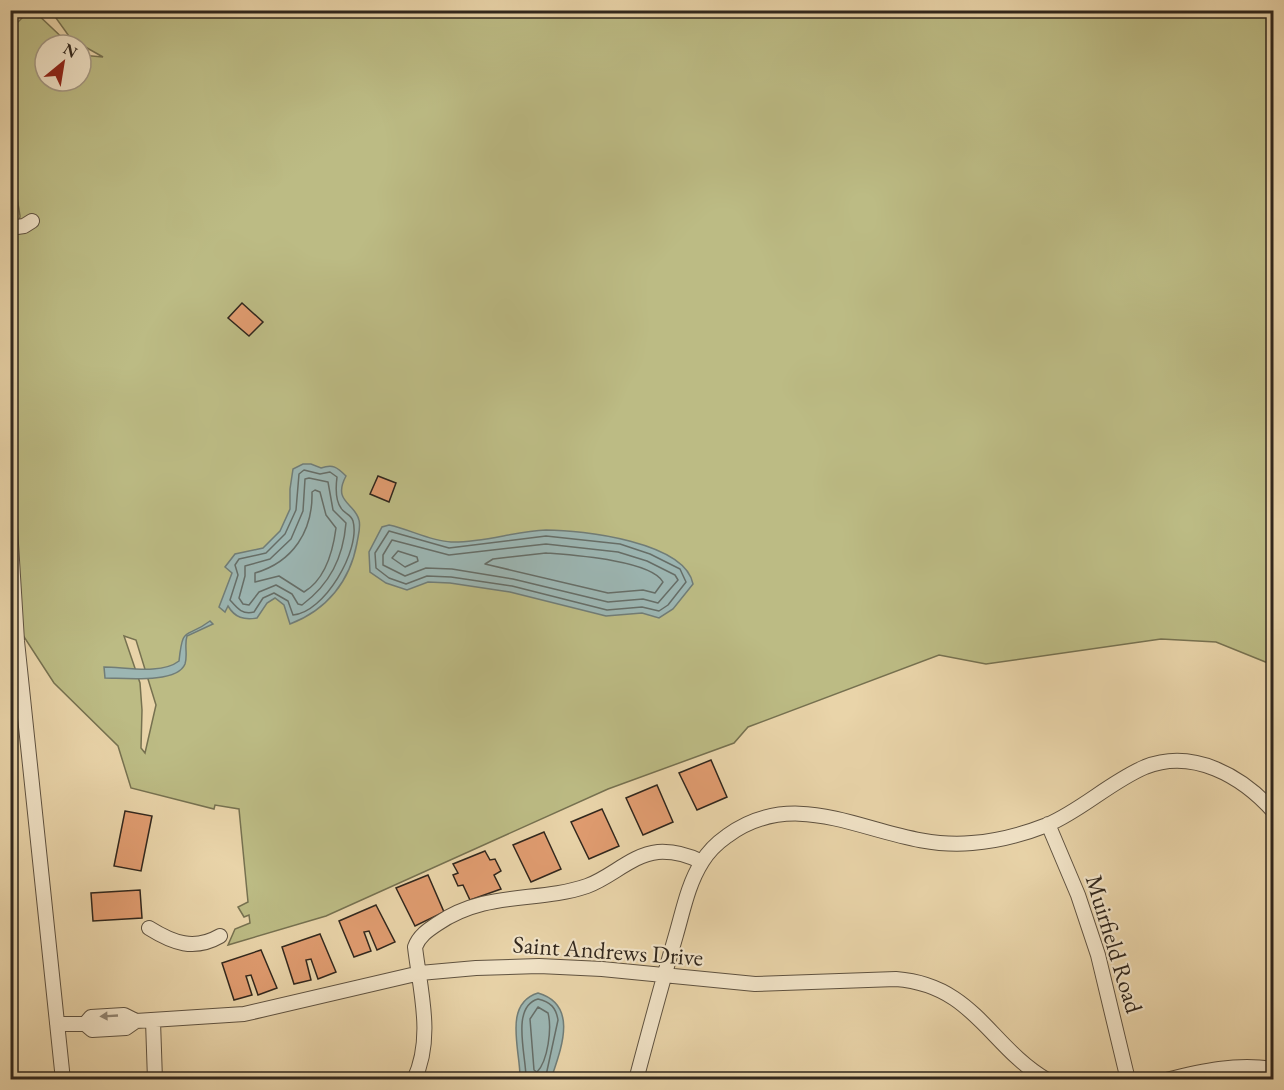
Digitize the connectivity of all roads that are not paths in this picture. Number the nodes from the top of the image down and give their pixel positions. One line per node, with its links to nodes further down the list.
1 (32, 221): 2 (street)
2 (10, 228)
3 (10, 528): 4 (street)
4 (12, 587): 13 (street)
5 (1274, 812): 6 (street)
6 (1048, 824): 7 (street); 20 (street, Muirfield Road)
7 (702, 862): 10 (street); 11 (street)
8 (148, 928): 9 (street)
9 (220, 936)
10 (420, 973): 11 (street, Saint Andrews Drive); 12 (street, Saint Andrews Drive); 17 (street)
11 (664, 976): 18 (street); 19 (street, Saint Andrews Drive)
12 (153, 1021): 13 (street, Saint Andrews Drive); 16 (street)
13 (57, 1024): 15 (street)
14 (1274, 1069): 21 (street)
15 (63, 1080)
16 (155, 1080)
17 (414, 1080)
18 (636, 1080)
19 (1047, 1080)
20 (1128, 1080)
21 (1166, 1080)

